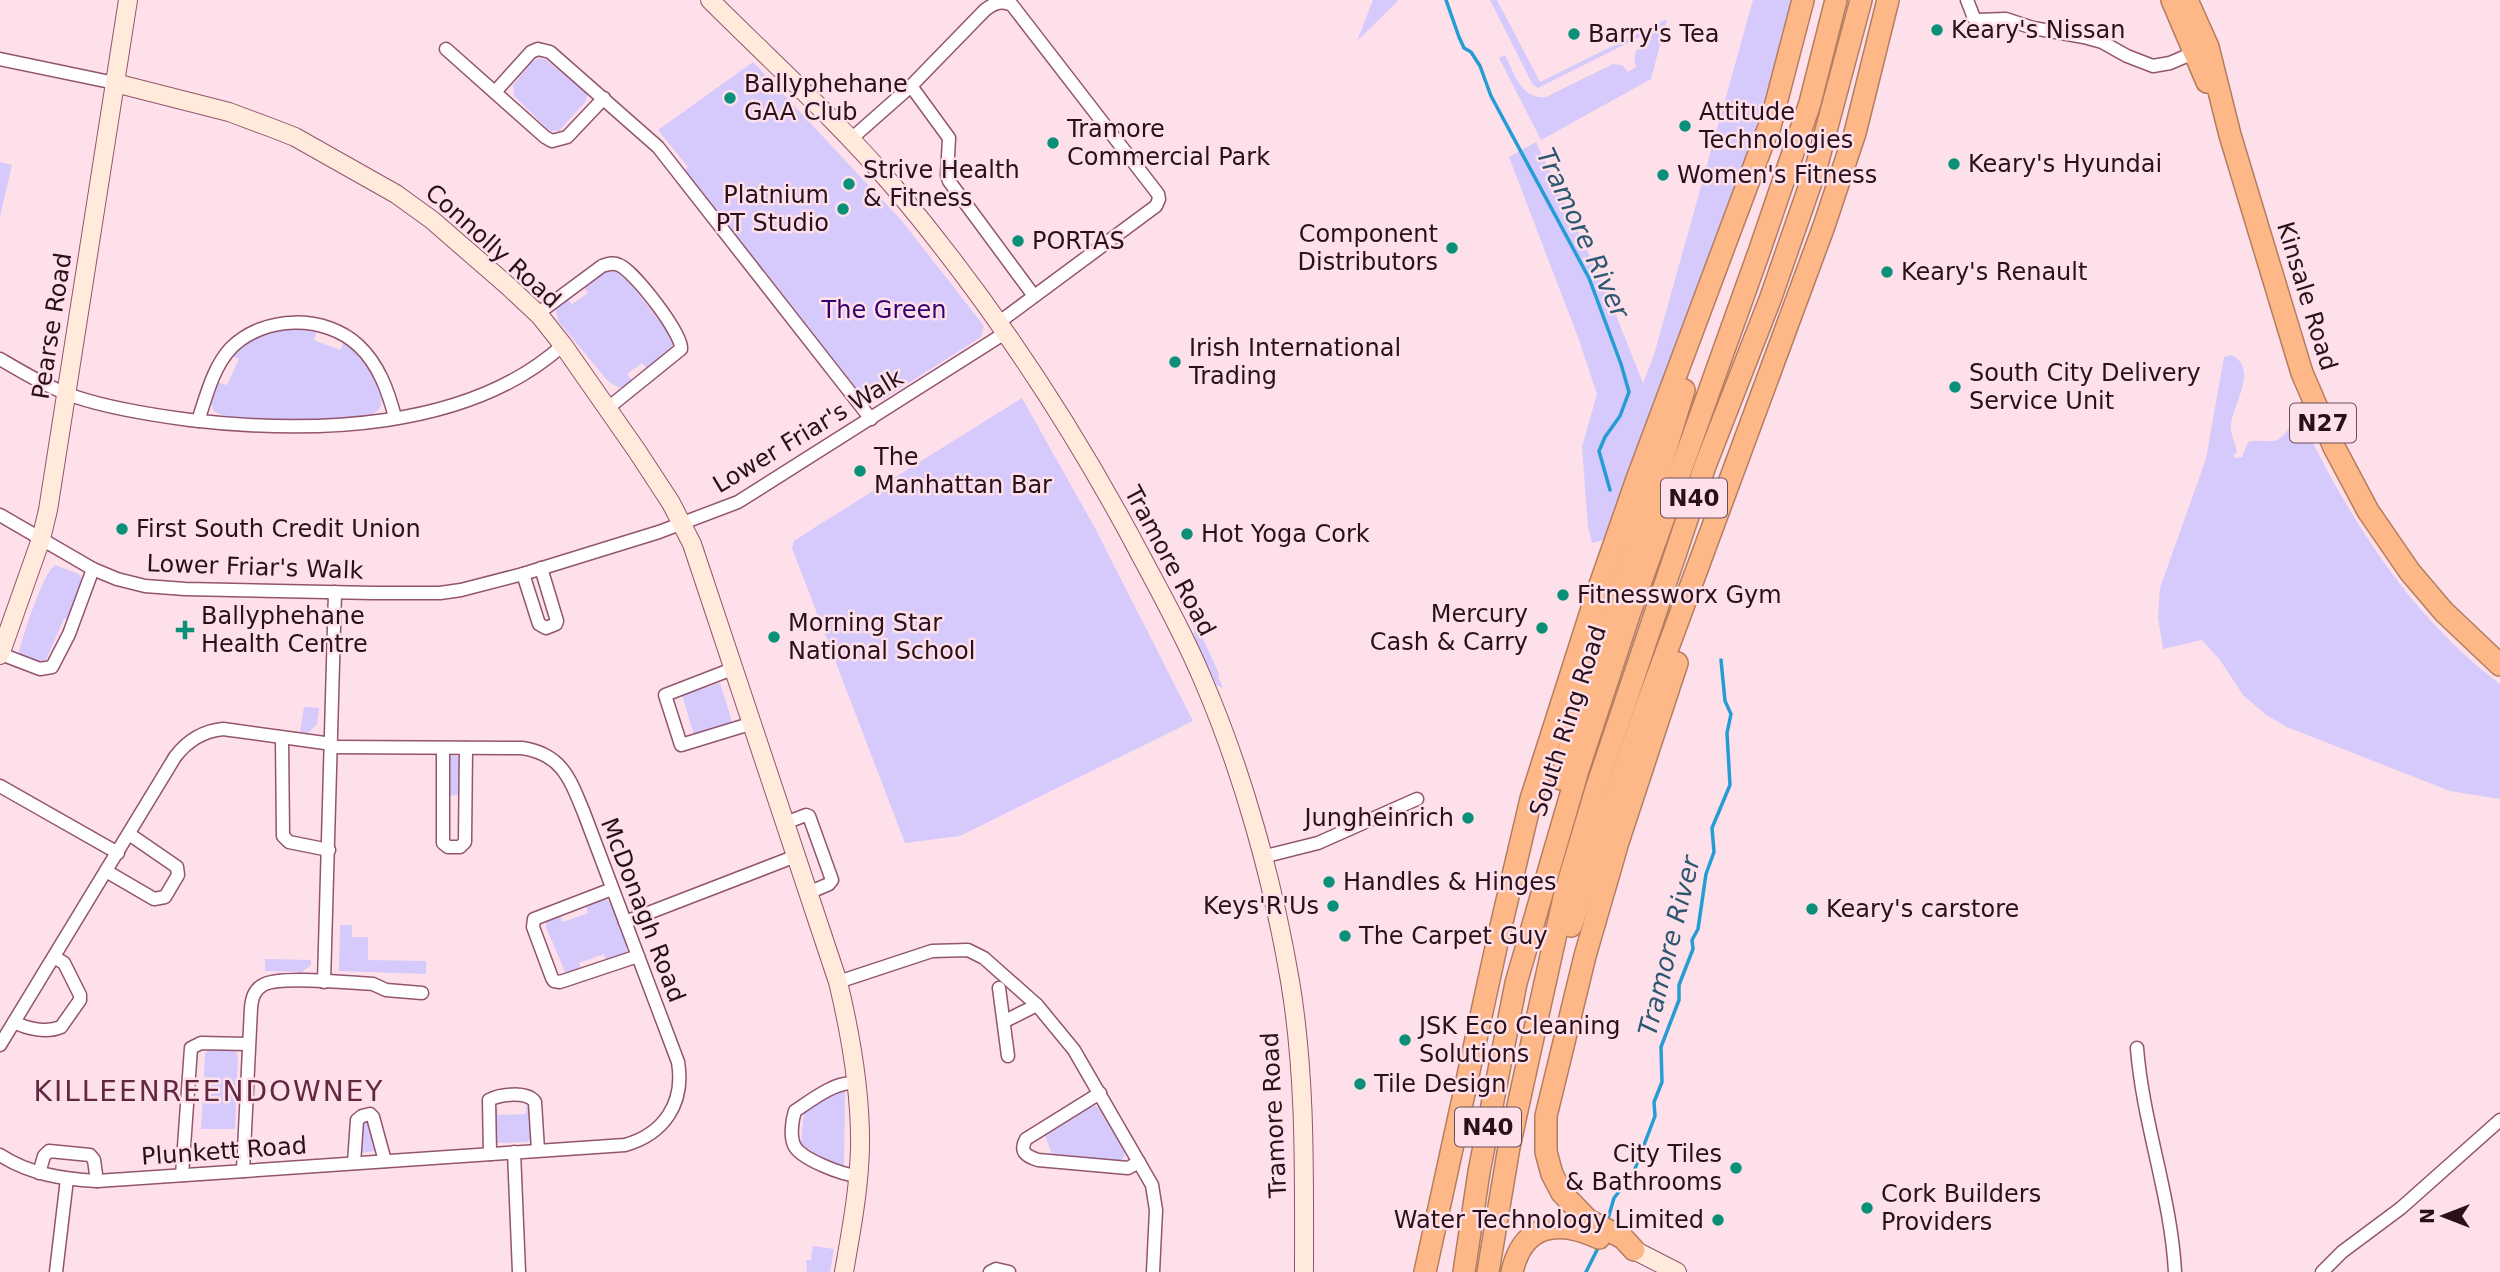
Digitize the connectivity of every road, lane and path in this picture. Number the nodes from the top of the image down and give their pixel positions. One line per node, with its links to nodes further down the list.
1 (128, 0): 13 (street, Pearse Road)
2 (710, 0): 18 (street, Tramore Road)
3 (1803, 0): 17 (highway)
4 (1836, 0): 64 (highway, South Ring Road / N40)
5 (1861, 0): 67 (highway, South Ring Road / N40)
6 (1888, 0): 24 (highway)
7 (1967, 0): 11 (street)
8 (2172, 0): 11 (highway, Kinsale Road / N27)
9 (2187, 0): 11 (highway, Kinsale Road / N27)
10 (446, 48): 15 (street)
11 (2201, 50): 39 (highway, Kinsale Road / N27)
12 (0, 59): 13 (street, Connolly Road)
13 (115, 83): 20 (street, Connolly Road); 25 (street, Pearse Road)
14 (911, 86): 18 (street); 19 (street); 19 (street, Lower Friar's Walk)
15 (495, 92): 16 (street); 16 (street)
16 (604, 98): 29 (street)
17 (1773, 116): 64 (highway); 101 (highway)
18 (851, 139): 21 (street, Tramore Road)
19 (1034, 296): 21 (street, Lower Friar's Walk)
20 (540, 316): 22 (street, Connolly Road); 27 (street)
21 (1002, 328): 29 (street, Lower Friar's Walk); 55 (street, Tramore Road)
22 (563, 345): 27 (street, Connolly Road); 28 (street)
23 (0, 359): 25 (street)
24 (1770, 373): 26 (highway); 93 (highway)
25 (66, 393): 30 (street); 33 (street, Pearse Road)
26 (1760, 398): 67 (highway); 79 (highway)
27 (608, 408): 32 (street, Connolly Road)
28 (395, 417): 30 (street); 30 (street)
29 (871, 419): 32 (street, Lower Friar's Walk)
30 (198, 421)
31 (0, 515): 33 (street, Lower Friar's Walk)
32 (682, 524): 34 (street, Lower Friar's Walk); 40 (street, Connolly Road)
33 (41, 539): 35 (street, Lower Friar's Walk); 38 (street, Pearse Road)
34 (541, 568): 36 (street, Lower Friar's Walk); 36 (street)
35 (93, 569): 37 (street, Lower Friar's Walk); 38 (street, Pearse Road)
36 (523, 574): 37 (street, Lower Friar's Walk)
37 (335, 592): 43 (street)
38 (0, 655)
39 (2500, 665)
40 (735, 668): 41 (street, Connolly Road); 41 (street)
41 (752, 723): 50 (street, Connolly Road)
42 (282, 738): 43 (street, McDonagh Road); 51 (street, McDonagh Road); 52 (street)
43 (332, 746): 44 (street, McDonagh Road); 52 (street)
44 (443, 748): 45 (street, McDonagh Road); 48 (street)
45 (466, 748): 49 (street); 57 (street, McDonagh Road)
46 (0, 786): 53 (street)
47 (1417, 799): 55 (street)
48 (443, 802): 49 (street); 49 (street)
49 (466, 802)
50 (785, 823): 54 (street, Connolly Road); 58 (street)
51 (129, 835): 53 (street, McDonagh Road); 56 (street)
52 (329, 850): 62 (street)
53 (118, 853): 56 (street, McDonagh Road)
54 (796, 856): 58 (street, Connolly Road); 59 (street)
55 (1262, 857): 100 (street, Tramore Road)
56 (106, 871): 61 (street, McDonagh Road)
57 (612, 889): 59 (street, McDonagh Road); 60 (street)
58 (808, 893): 63 (street, Connolly Road)
59 (625, 922): 60 (street, McDonagh Road)
60 (638, 956): 78 (street, McDonagh Road)
61 (54, 957): 70 (street, McDonagh Road); 70 (street)
62 (324, 982): 66 (street); 71 (street)
63 (838, 982): 68 (street); 75 (street, Connolly Road)
64 (1516, 983): 102 (highway, South Ring Road / N40)
65 (999, 988): 69 (street)
66 (422, 993)
67 (1541, 1001): 79 (highway, South Ring Road / N40)
68 (1037, 1005): 69 (street); 76 (street)
69 (1005, 1021): 74 (street)
70 (14, 1023): 72 (street, McDonagh Road)
71 (248, 1044): 87 (street); 89 (street)
72 (0, 1045)
73 (2137, 1048): 106 (street)
74 (1008, 1056)
75 (856, 1084): 90 (street, Connolly Road); 90 (street)
76 (1100, 1093): 85 (street); 85 (street)
77 (2500, 1120): 107 (street)
78 (625, 1145): 80 (street, Plunkett Road)
79 (1509, 1147): 103 (highway, South Ring Road / N40)
80 (538, 1150): 81 (street, Plunkett Road); 82 (street)
81 (514, 1152): 82 (street, Plunkett Road); 95 (street)
82 (489, 1154): 84 (street, Plunkett Road)
83 (0, 1155): 88 (street, Plunkett Road)
84 (385, 1161): 86 (street, Plunkett Road); 86 (street)
85 (1139, 1162): 99 (street)
86 (354, 1163): 87 (street, Plunkett Road)
87 (243, 1171): 89 (street, Plunkett Road)
88 (39, 1173): 91 (street, Plunkett Road); 92 (street)
89 (181, 1175): 92 (street, Plunkett Road)
90 (858, 1175): 96 (street, Connolly Road)
91 (67, 1179): 92 (street, Plunkett Road); 94 (street)
92 (97, 1181)
93 (1634, 1250): 104 (highway); 105 (street)
94 (56, 1272)
95 (519, 1272)
96 (844, 1272)
97 (990, 1272): 98 (street)
98 (1009, 1272)
99 (1153, 1272)
100 (1304, 1272)
101 (1424, 1272)
102 (1464, 1272)
103 (1488, 1272)
104 (1512, 1272)
105 (1677, 1272)
106 (2175, 1272)
107 (2322, 1272)

